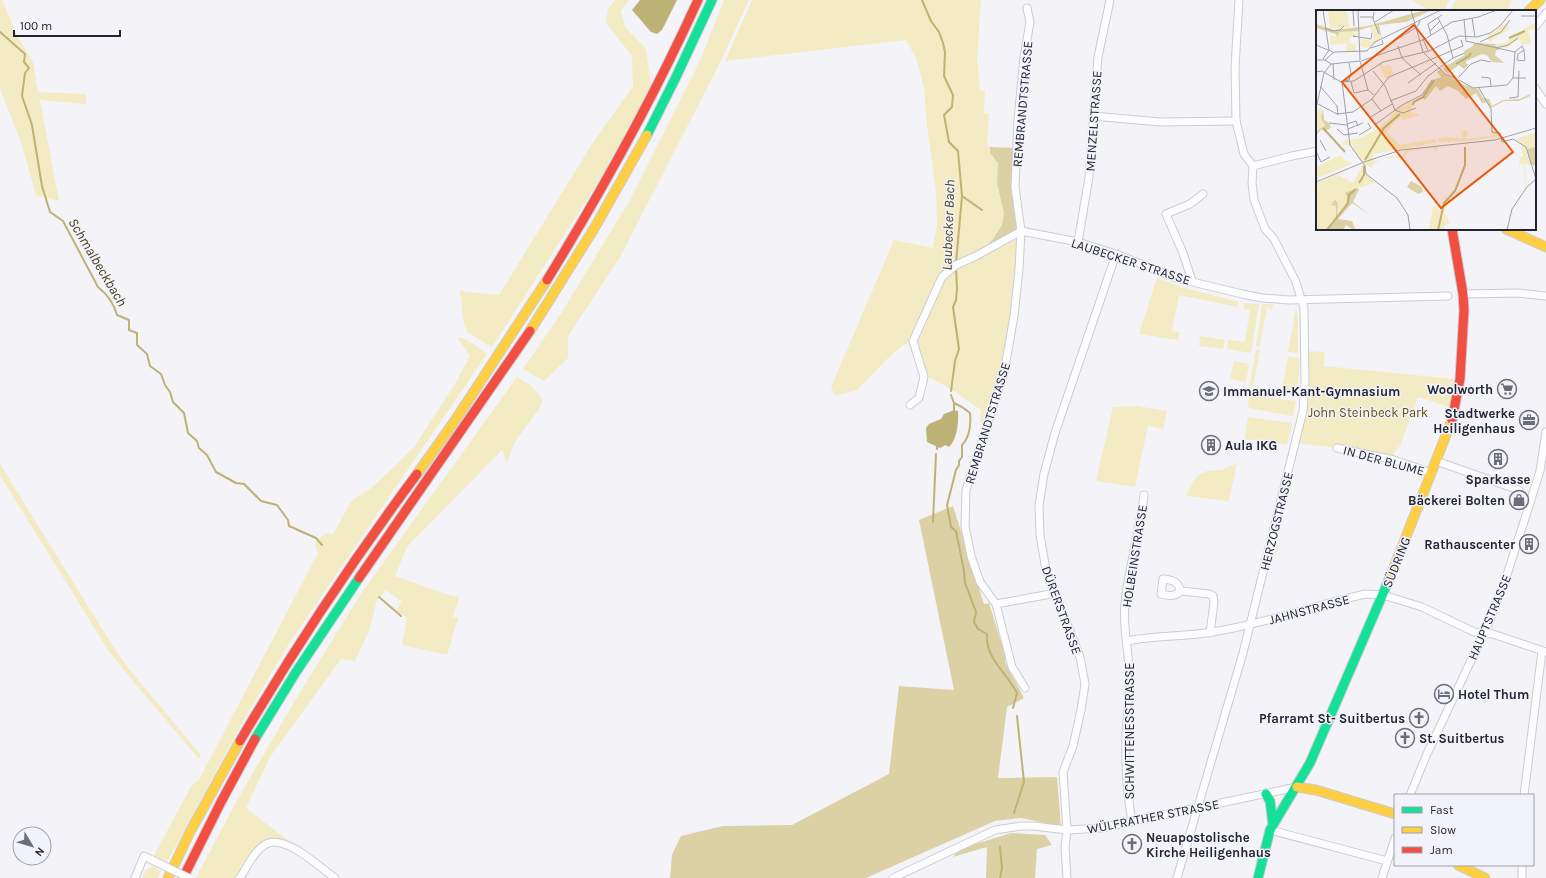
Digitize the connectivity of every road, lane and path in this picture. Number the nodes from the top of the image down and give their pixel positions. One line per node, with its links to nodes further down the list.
1 (698, 0): 59 (main road)
2 (712, 0): 60 (main road)
3 (1110, 0): 12 (street, MENZELSTRASSE)
4 (1239, 0): 13 (street)
5 (1540, 0): 7 (main road)
6 (1027, 8): 19 (street, REMBRANDTSTRASSE)
7 (1530, 10)
8 (1546, 13): 9 (street)
9 (1536, 26)
10 (1536, 89): 11 (street)
11 (1546, 104)
12 (1093, 116): 13 (street); 20 (street, MENZELSTRASSE)
13 (1236, 120): 15 (street)
14 (1316, 151): 15 (street)
15 (1253, 166): 27 (street, HERZOGSTRASSE)
16 (1203, 194): 23 (street)
17 (1452, 230): 24 (main road, SÜDRING)
18 (1508, 230): 21 (main road)
19 (1021, 231): 20 (street, LAUBECKER STRASSE); 28 (street); 38 (street, REMBRANDTSTRASSE)
20 (1078, 242): 22 (street, LAUBECKER STRASSE)
21 (1546, 247)
22 (1116, 254): 23 (street, LAUBECKER STRASSE); 36 (street, DÜRERSTRASSE)
23 (1192, 281): 27 (street, LAUBECKER STRASSE)
24 (1463, 294): 26 (street); 31 (main road, SÜDRING)
25 (1448, 296): 27 (street, LAUBECKER STRASSE)
26 (1546, 296)
27 (1302, 299): 39 (street, HERZOGSTRASSE)
28 (910, 405)
29 (1546, 432): 41 (street, HAUPTSTRASSE)
30 (1337, 448): 32 (street, IN DER BLUME)
31 (1436, 461): 32 (main road, SÜDRING); 33 (street, IN DER BLUME)
32 (1432, 473): 37 (main road, SÜDRING)
33 (1519, 490)
34 (1144, 495): 42 (street, HOLBEINSTRASSE)
35 (1181, 591): 40 (street)
36 (1056, 593): 38 (street); 53 (street, DÜRERSTRASSE)
37 (1383, 595): 39 (street, JAHNSTRASSE); 41 (street, JAHNSTRASSE); 45 (main road, SÜDRING)
38 (996, 604): 44 (street)
39 (1250, 624): 40 (street, JAHNSTRASSE); 49 (street, HERZOGSTRASSE)
40 (1210, 633): 42 (street, JAHNSTRASSE)
41 (1484, 633): 43 (street, JAHNSTRASSE); 47 (street, HAUPTSTRASSE)
42 (1127, 641): 51 (street, SCHWITTENESSTRASSE)
43 (1544, 651): 48 (street)
44 (1026, 688)
45 (1297, 787): 46 (street, WÜLFRATHER STRASSE); 50 (main road, WÜLFRATHER STRASSE); 52 (main road, SÜDRING)
46 (1266, 794): 49 (street, WÜLFRATHER STRASSE); 52 (main road)
47 (1410, 794)
48 (1524, 794)
49 (1197, 808): 51 (street, WÜLFRATHER STRASSE); 66 (street, HERZOGSTRASSE)
50 (1394, 814)
51 (1132, 822): 53 (street, WÜLFRATHER STRASSE)
52 (1272, 828): 55 (street); 67 (main road, SÜDRING)
53 (1068, 830): 64 (street, WÜLFRATHER STRASSE); 65 (street, DÜRERSTRASSE)
54 (1394, 841): 55 (street)
55 (1387, 861): 68 (street)
56 (1460, 866): 69 (main road)
57 (1522, 866): 70 (street)
58 (135, 878): 61 (street, bridge)
59 (168, 878)
60 (183, 878)
61 (189, 878)
62 (240, 878): 63 (street)
63 (334, 878)
64 (893, 878)
65 (1067, 878)
66 (1177, 878)
67 (1258, 878)
68 (1382, 878)
69 (1485, 878)
70 (1522, 878)

